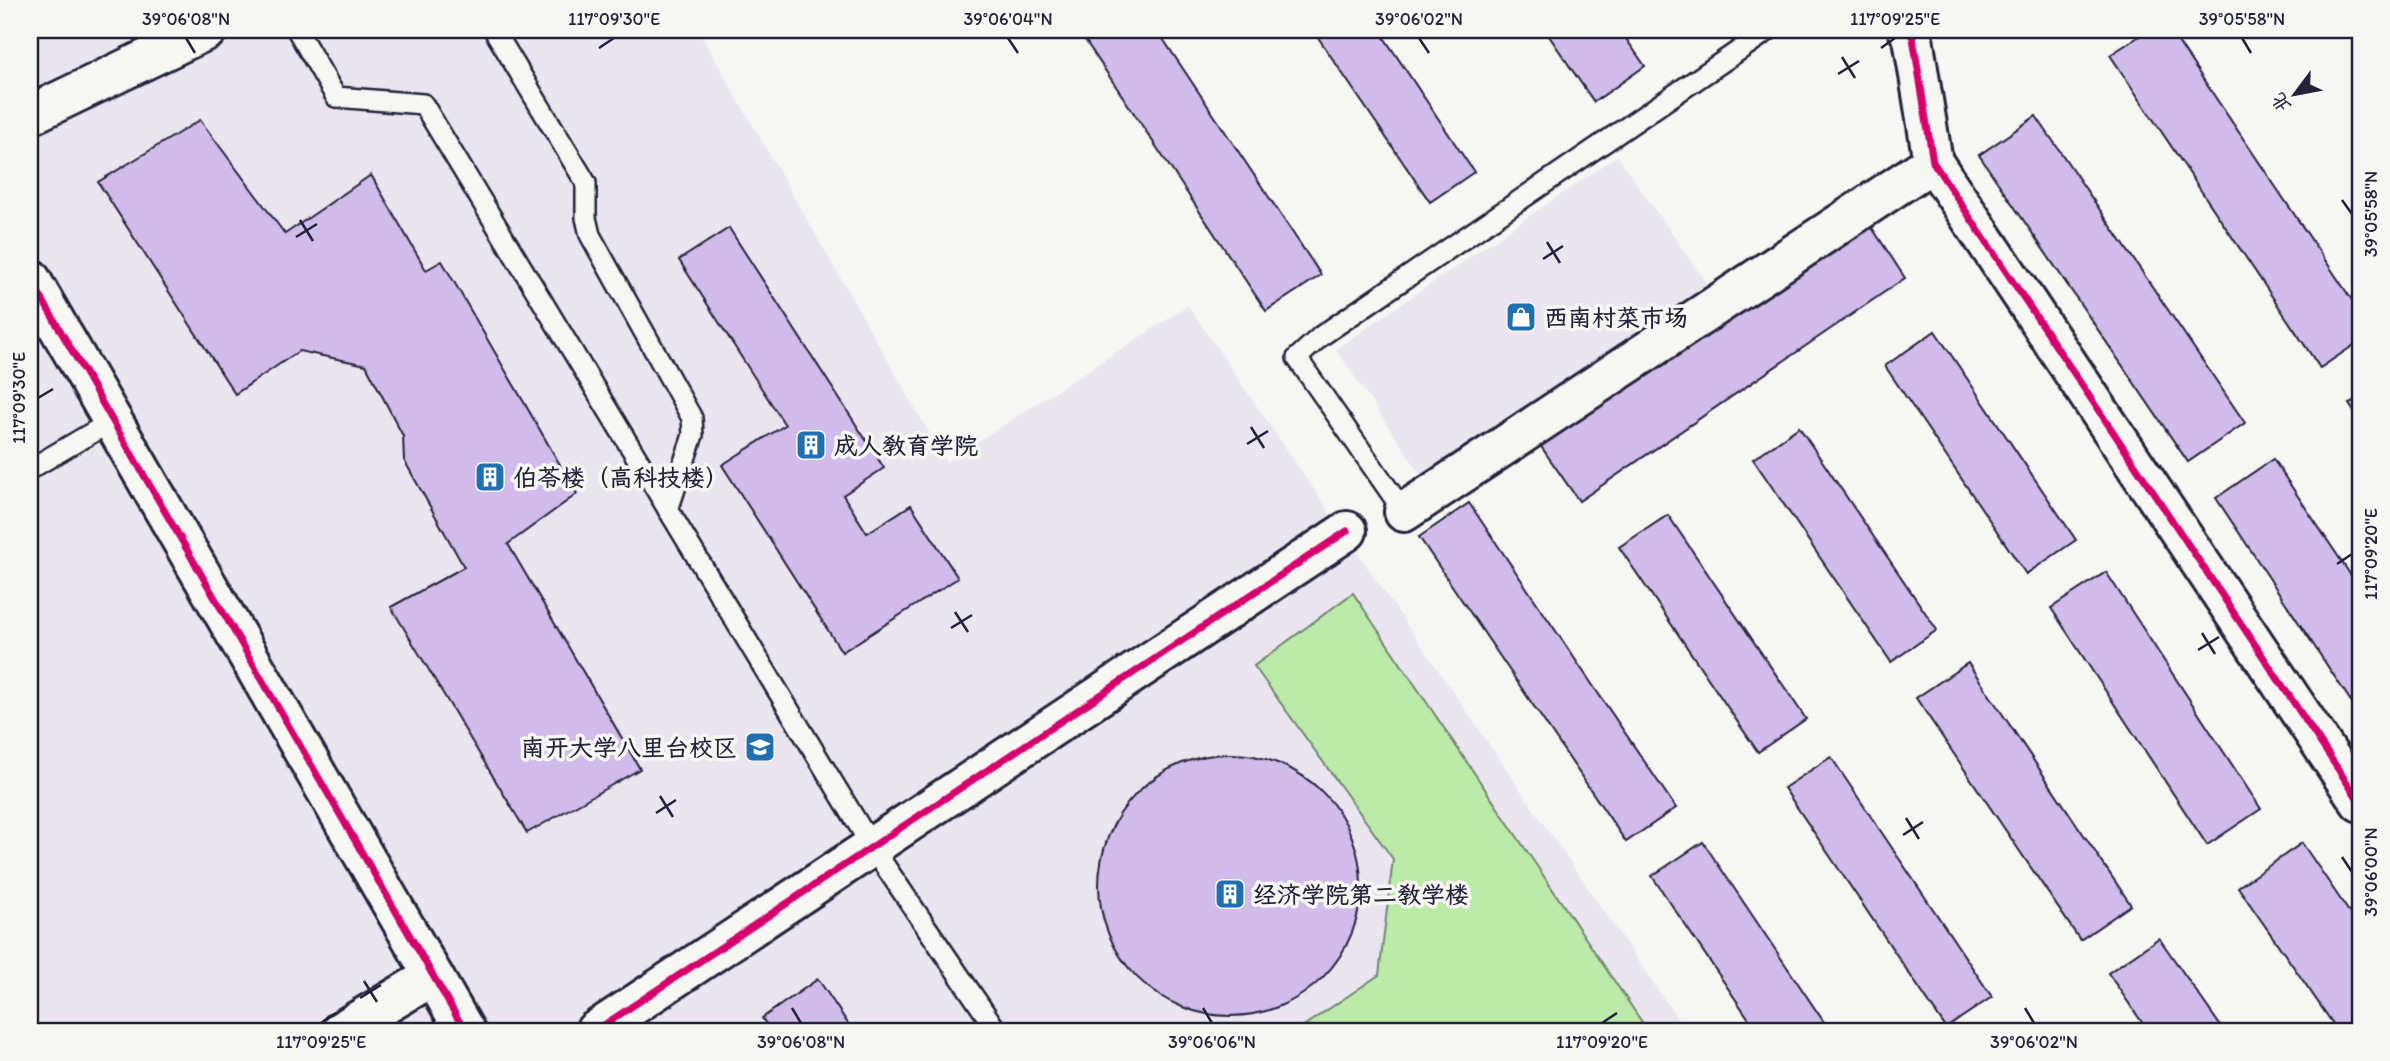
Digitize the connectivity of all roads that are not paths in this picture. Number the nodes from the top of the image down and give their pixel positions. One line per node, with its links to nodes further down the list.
1 (207, 30): 6 (street)
2 (297, 30): 11 (lane)
3 (494, 30): 11 (lane)
4 (1769, 30): 12 (lane)
5 (1916, 33): 7 (street)
6 (30, 116)
7 (1933, 162): 12 (street); 14 (street)
8 (30, 278): 9 (street)
9 (112, 421): 10 (lane); 16 (street)
10 (30, 469)
11 (668, 510): 15 (lane)
12 (1404, 512)
13 (1347, 531): 15 (street)
14 (2360, 802)
15 (872, 847): 19 (street); 20 (lane)
16 (433, 976): 17 (street); 18 (street)
17 (341, 1031)
18 (465, 1031)
19 (595, 1031)
20 (997, 1031)

